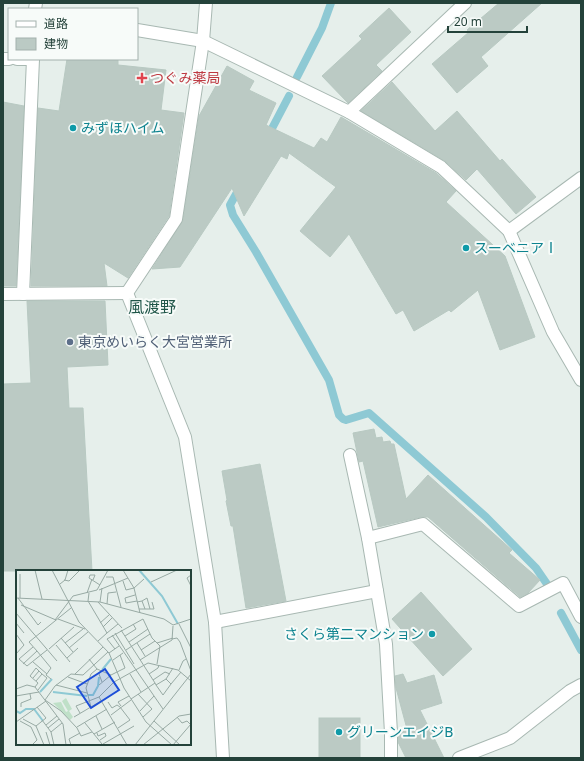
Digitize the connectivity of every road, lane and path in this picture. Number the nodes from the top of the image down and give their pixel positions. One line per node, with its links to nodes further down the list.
1 (206, 3): 4 (street)
2 (465, 3): 6 (street)
3 (138, 30): 4 (street)
4 (203, 41): 6 (street); 9 (street)
5 (33, 60): 11 (street)
6 (349, 112): 8 (street)
7 (581, 178): 8 (street)
8 (509, 231): 12 (street)
9 (127, 293): 11 (street); 17 (street)
10 (3, 294): 11 (street)
11 (23, 294)
12 (581, 380)
13 (350, 455): 14 (street)
14 (368, 538): 15 (street); 16 (street)
15 (377, 591): 17 (street); 20 (street)
16 (581, 617)
17 (215, 622): 19 (street)
18 (581, 685): 21 (street)
19 (223, 758)
20 (391, 758)
21 (459, 758)

